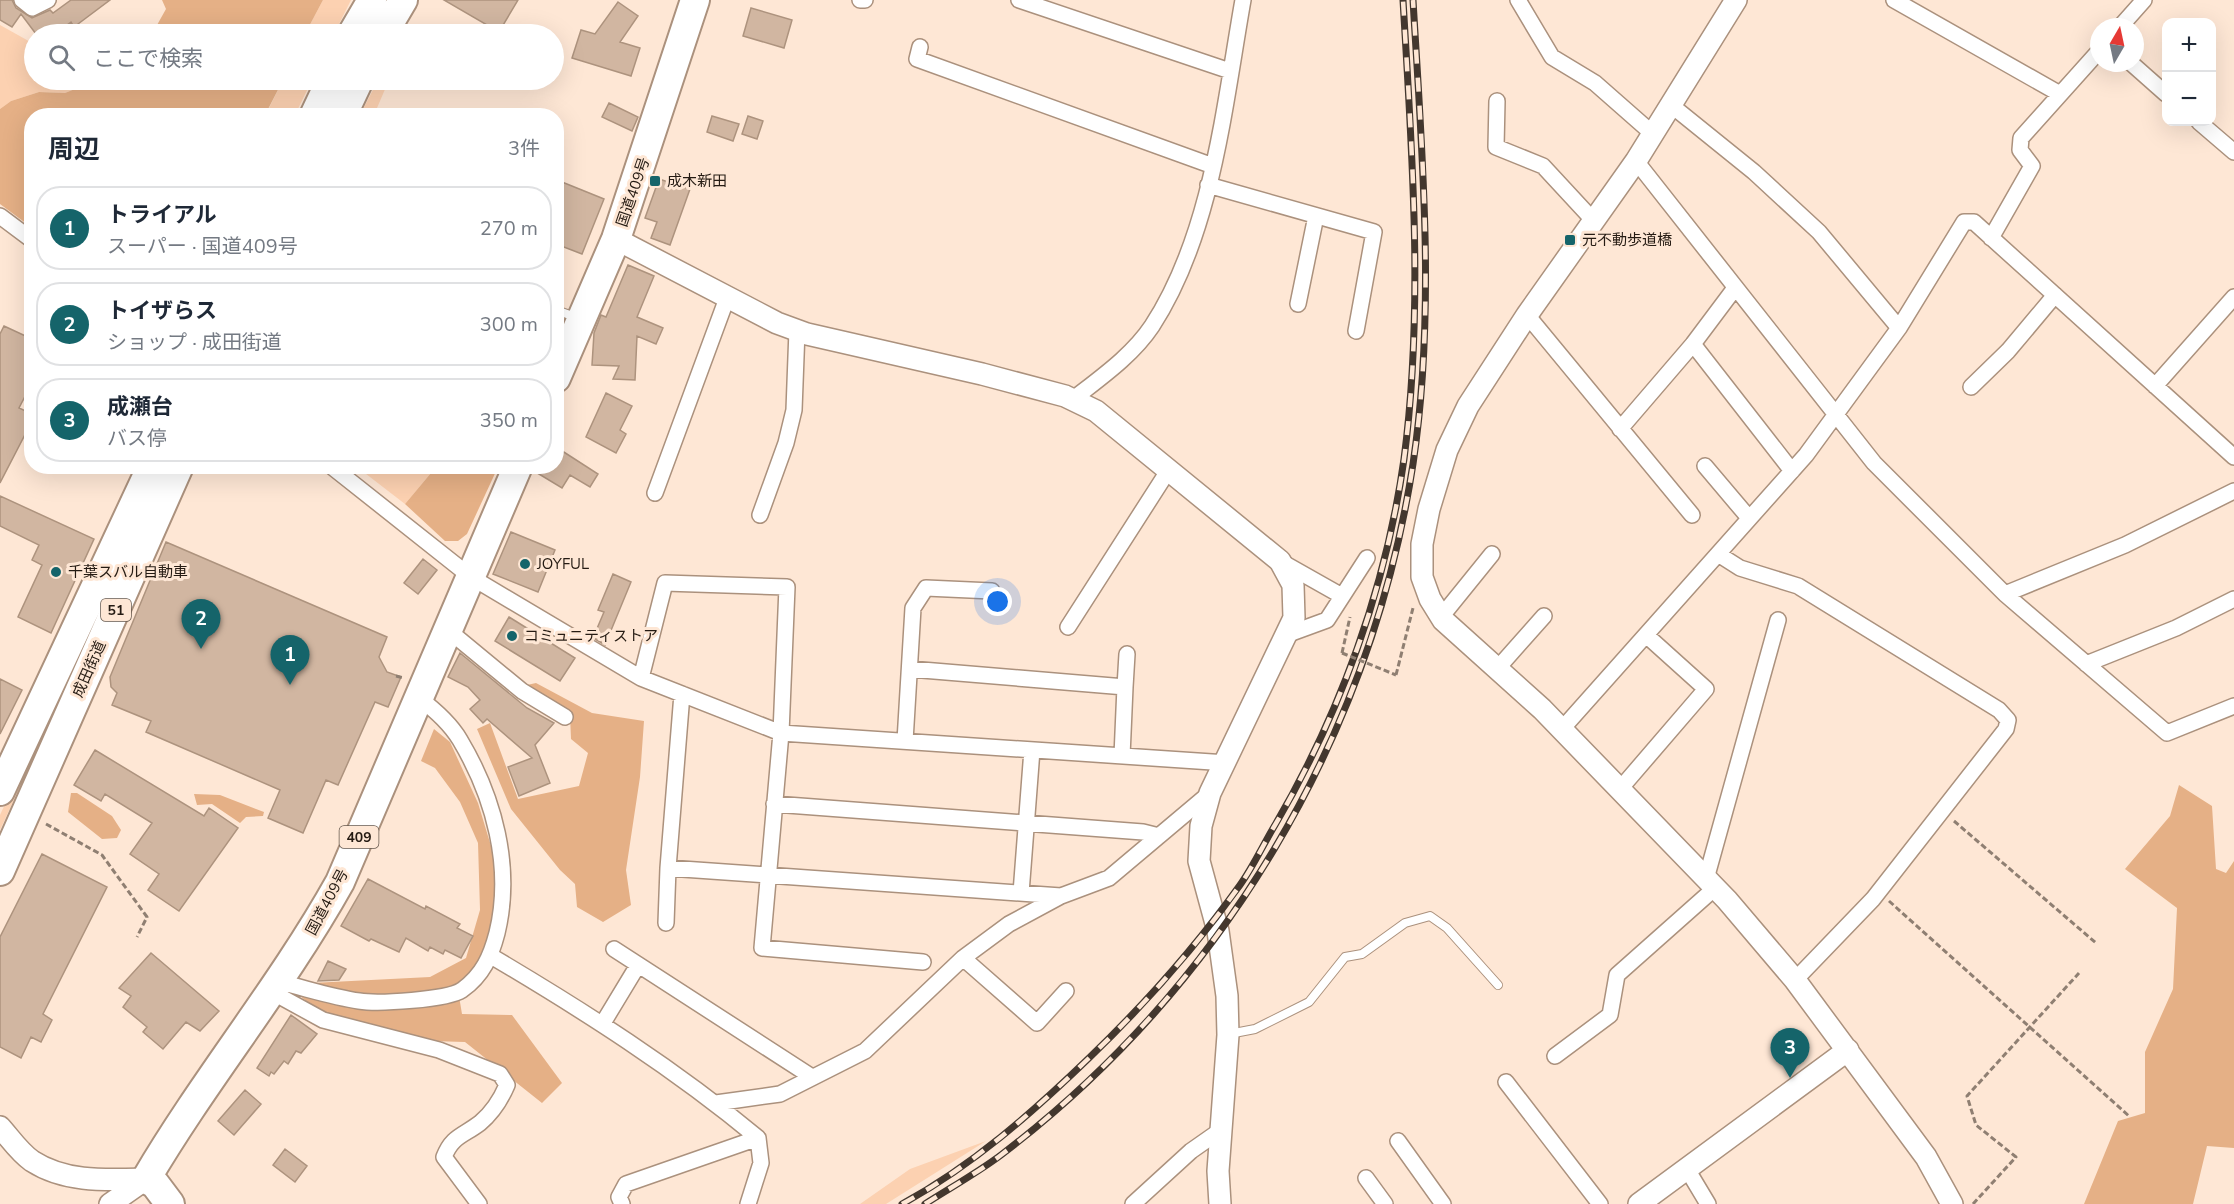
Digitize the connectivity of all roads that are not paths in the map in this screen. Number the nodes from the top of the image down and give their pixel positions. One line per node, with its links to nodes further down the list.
1 (22, 0): 2 (street)
2 (48, 0)
3 (372, 0): 15 (highway)
4 (403, 0): 16 (highway)
5 (695, 0): 40 (highway, 国道409号)
6 (860, 0): 7 (street)
7 (865, 0)
8 (1019, 0): 19 (street)
9 (1243, 0): 19 (street)
10 (1518, 0): 30 (street)
11 (1736, 0): 26 (street)
12 (1894, 0): 24 (street)
13 (2144, 0): 14 (street)
14 (2128, 18)
15 (358, 24)
16 (389, 24)
17 (920, 48): 33 (street)
18 (2090, 61): 24 (street)
19 (1230, 71): 33 (street)
20 (2141, 72): 23 (street)
21 (326, 90): 27 (highway)
22 (354, 90): 28 (highway)
23 (2162, 90)
24 (2060, 94): 39 (street)
25 (1497, 101): 37 (street)
26 (1671, 105): 30 (street); 48 (street)
27 (318, 108)
28 (346, 108)
29 (2204, 126): 31 (street)
30 (1653, 134): 32 (street)
31 (2234, 152)
32 (1636, 161): 37 (street); 41 (street)
33 (1213, 166): 34 (street)
34 (1208, 185): 36 (street); 55 (street)
35 (0, 216): 38 (street)
36 (1316, 216): 45 (street); 50 (street)
37 (1593, 220): 47 (street)
38 (24, 234)
39 (1991, 238): 42 (street); 48 (street)
40 (616, 239): 44 (street); 46 (highway, 国道409号)
41 (1735, 288): 52 (street); 56 (street)
42 (2055, 295): 53 (street); 54 (street)
43 (2234, 297): 53 (street)
44 (727, 298): 49 (street); 67 (street)
45 (1299, 304)
46 (569, 315): 51 (highway, 国道409号)
47 (1527, 315): 57 (street); 81 (street)
48 (1899, 328): 56 (street)
49 (797, 330): 55 (street); 68 (street)
50 (1356, 331)
51 (564, 339)
52 (1693, 344): 57 (street); 61 (street)
53 (2155, 386): 58 (street)
54 (1971, 387)
55 (1072, 400): 60 (street)
56 (1837, 416): 61 (street); 77 (street)
57 (1620, 429): 69 (street)
58 (2234, 457)
59 (1705, 466): 70 (street)
60 (1168, 471): 74 (street); 83 (street)
61 (1792, 471): 70 (street)
62 (148, 474): 104 (highway, 成田街道 / 51)
63 (175, 474): 110 (highway, 成田街道 / 51)
64 (341, 474): 75 (street)
65 (515, 474): 75 (highway, 国道409号 / 409)
66 (2234, 491): 77 (street)
67 (655, 493)
68 (760, 515)
69 (1692, 515)
70 (1749, 518): 72 (street)
71 (1492, 554): 81 (street)
72 (1718, 554): 86 (street); 121 (street)
73 (1367, 558): 79 (street)
74 (1280, 561): 79 (street); 85 (street)
75 (471, 577): 84 (highway, 国道409号 / 409); 91 (street)
76 (992, 591): 89 (street)
77 (2005, 594): 88 (street)
78 (2234, 599): 88 (street)
79 (1347, 602): 85 (street)
80 (1544, 616): 90 (street)
81 (1441, 617): 90 (street)
82 (1779, 620): 112 (street)
83 (1068, 627)
84 (448, 630): 94 (highway, 国道409号 / 409); 96 (street)
85 (1286, 635): 102 (street)
86 (1646, 635): 97 (street); 103 (street)
87 (1127, 654): 92 (street)
88 (2086, 664): 95 (street)
89 (910, 669): 92 (street); 99 (street)
90 (1497, 669): 97 (street)
91 (641, 678): 93 (street); 98 (street)
92 (1125, 687): 101 (street)
93 (682, 694): 98 (street); 109 (street)
94 (419, 698): 117 (street); 123 (highway, 国道409号 / 409)
95 (2234, 706)
96 (565, 717)
97 (1562, 729): 103 (street)
98 (781, 733): 99 (street); 106 (street)
99 (905, 741): 100 (street)
100 (1032, 750): 101 (street); 107 (street)
101 (1122, 756): 102 (street)
102 (1227, 763): 105 (street)
103 (1620, 789): 112 (street)
104 (0, 790)
105 (1210, 793): 108 (street); 126 (street)
106 (774, 804): 107 (street); 111 (street)
107 (1027, 825): 108 (street); 113 (street)
108 (1159, 836): 114 (street)
109 (668, 868): 111 (street); 115 (street)
110 (0, 871)
111 (768, 876): 113 (street); 119 (street)
112 (1711, 883): 121 (street); 128 (street)
113 (1021, 893): 114 (street)
114 (1061, 896): 118 (street)
115 (666, 923)
116 (614, 949): 120 (street)
117 (490, 956): 123 (street); 125 (street)
118 (963, 957): 124 (street); 129 (street)
119 (922, 962)
120 (638, 965): 125 (street); 129 (street)
121 (1795, 980): 127 (street)
122 (1498, 985): 126 (lane)
123 (275, 987): 138 (highway, 国道409号 / 409); 141 (street)
124 (1066, 991)
125 (603, 1023): 131 (street)
126 (1228, 1035): 133 (street)
127 (1848, 1050): 136 (street); 151 (street)
128 (1555, 1056)
129 (812, 1077): 131 (street)
130 (1506, 1082): 148 (street)
131 (716, 1103): 134 (street)
132 (0, 1126): 138 (street)
133 (1221, 1130): 144 (street); 145 (street)
134 (758, 1138): 142 (street); 143 (street)
135 (1398, 1141): 147 (street)
136 (1687, 1169): 149 (street); 150 (street)
137 (1366, 1178): 146 (street)
138 (146, 1179): 139 (street); 140 (highway)
139 (110, 1204)
140 (170, 1204)
141 (479, 1204)
142 (622, 1204)
143 (748, 1204)
144 (1133, 1204)
145 (1220, 1204)
146 (1385, 1204)
147 (1443, 1204)
148 (1600, 1204)
149 (1640, 1204)
150 (1708, 1204)
151 (1952, 1204)

